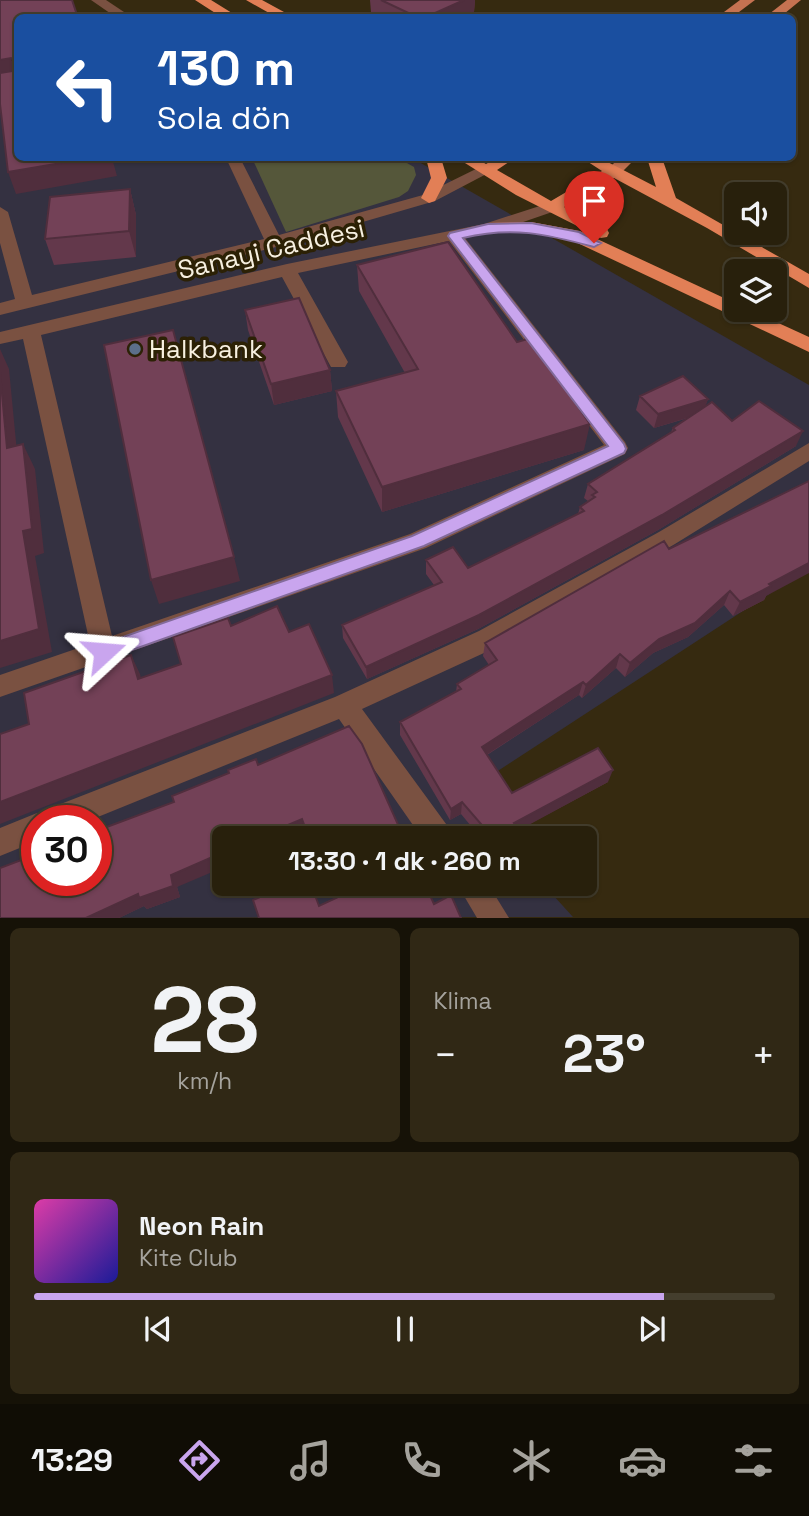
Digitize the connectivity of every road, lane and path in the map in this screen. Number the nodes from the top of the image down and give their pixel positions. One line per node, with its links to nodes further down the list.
1 (97, 0): 6 (street)
2 (201, 0): 7 (highway)
3 (252, 0): 8 (highway)
4 (749, 0): 9 (main road)
5 (795, 0): 10 (main road)
6 (120, 14)
7 (227, 14)
8 (281, 14)
9 (728, 14)
10 (776, 14)
11 (234, 161): 26 (street)
12 (435, 161): 20 (highway)
13 (470, 161): 18 (highway)
14 (502, 161): 18 (highway)
15 (595, 161): 19 (highway)
16 (625, 161): 19 (main road)
17 (656, 161): 21 (highway)
18 (486, 170): 20 (street); 22 (highway)
19 (614, 171): 21 (highway); 22 (highway)
20 (429, 198): 26 (street)
21 (667, 199): 28 (highway)
22 (552, 207): 24 (street, Sanayi Caddesi); 30 (highway)
23 (0, 212): 31 (street)
24 (488, 228): 25 (street, Sanayi Caddesi); 37 (highway)
25 (454, 236): 27 (street, Sanayi Caddesi); 40 (street)
26 (274, 242): 29 (street)
27 (287, 270): 34 (street, Sanayi Caddesi); 38 (street)
28 (809, 282)
29 (49, 297): 31 (street); 34 (street)
30 (724, 298)
31 (25, 303): 32 (street)
32 (1, 309): 36 (street)
33 (768, 322): 37 (highway)
34 (56, 325): 35 (street, Sanayi Caddesi)
35 (31, 331): 36 (street, Sanayi Caddesi); 40 (street)
36 (3, 337)
37 (809, 344)
38 (338, 362)
39 (809, 451): 42 (street)
40 (104, 652): 41 (street)
41 (0, 686)
42 (344, 705): 43 (street); 44 (street)
43 (93, 805)
44 (430, 826)
45 (21, 833): 46 (street)
46 (0, 842)
47 (479, 896): 48 (street)
48 (495, 918)

